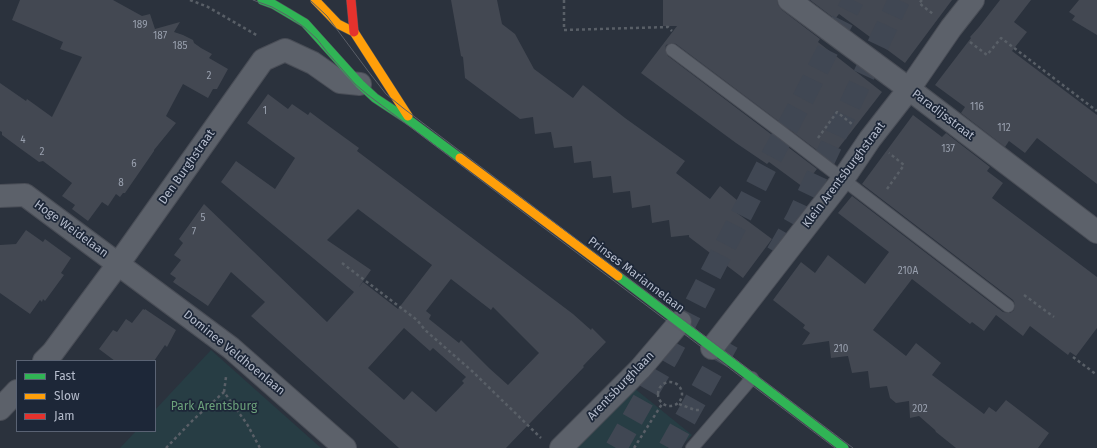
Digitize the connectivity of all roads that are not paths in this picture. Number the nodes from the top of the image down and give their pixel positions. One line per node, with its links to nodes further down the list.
1 (262, 0): 8 (street, Prinses Mariannelaan)
2 (315, 0): 7 (street, Prinses Mariannelaan)
3 (351, 0): 7 (street)
4 (789, 0): 11 (street, Paradijsstraat)
5 (973, 0): 11 (street, Klein Arentsburghstraat)
6 (309, 7): 8 (street)
7 (354, 32): 12 (street, Prinses Mariannelaan)
8 (319, 37): 10 (street, Prinses Mariannelaan)
9 (672, 50): 13 (lane)
10 (360, 84): 12 (street, Prinses Mariannelaan); 16 (street, Den Burghstraat)
11 (909, 90): 13 (street, Klein Arentsburghstraat); 15 (street, Paradijsstraat)
12 (413, 123): 18 (street, Prinses Mariannelaan)
13 (843, 179): 17 (lane); 19 (street, Klein Arentsburghstraat)
14 (0, 196): 16 (street, Hoge Weidelaan)
15 (1097, 232)
16 (119, 263): 20 (street, Den Burghstraat); 25 (street, Dominee Veldhoenlaan)
17 (1008, 306)
18 (680, 322): 19 (street, Prinses Mariannelaan); 24 (street, Arentsburghlaan)
19 (712, 348): 21 (street, Prinses Mariannelaan)
20 (45, 360)
21 (752, 378): 26 (lane); 27 (street, Prinses Mariannelaan)
22 (16, 391): 23 (street)
23 (0, 409)
24 (553, 445)
25 (345, 448)
26 (692, 448)
27 (844, 448)

